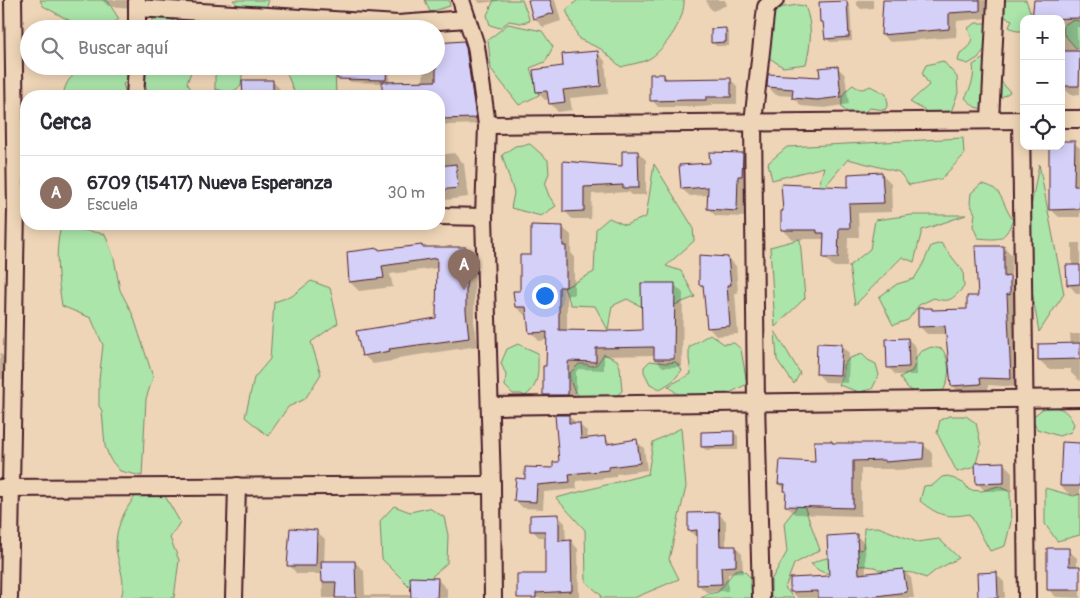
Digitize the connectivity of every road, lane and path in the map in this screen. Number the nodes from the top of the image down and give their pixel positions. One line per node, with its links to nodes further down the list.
1 (13, 0): 19 (street)
2 (461, 0): 6 (street)
3 (774, 0): 16 (street)
4 (996, 0): 13 (street)
5 (137, 4): 7 (street); 8 (street)
6 (467, 18): 9 (street); 17 (street)
7 (137, 20)
8 (346, 20)
9 (444, 20)
10 (136, 75): 11 (street)
11 (135, 90)
12 (1080, 119): 15 (street)
13 (990, 120): 14 (street); 16 (street)
14 (1020, 120)
15 (1065, 120)
16 (753, 122): 17 (street); 24 (street)
17 (487, 125): 21 (street)
18 (1023, 150): 23 (street)
19 (14, 209): 28 (street)
20 (445, 216): 21 (street)
21 (484, 217): 25 (street)
22 (1080, 398): 23 (street)
23 (1025, 399): 24 (street); 33 (street)
24 (756, 402): 25 (street); 32 (street)
25 (490, 406): 26 (street)
26 (492, 485): 27 (street); 31 (street)
27 (237, 486): 28 (street); 30 (street)
28 (5, 488): 29 (street)
29 (9, 598)
30 (234, 598)
31 (493, 598)
32 (761, 598)
33 (1027, 598)

